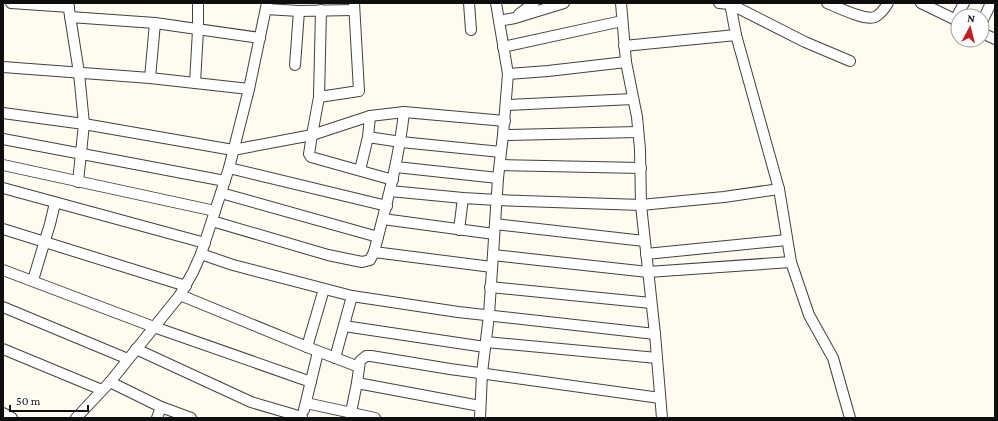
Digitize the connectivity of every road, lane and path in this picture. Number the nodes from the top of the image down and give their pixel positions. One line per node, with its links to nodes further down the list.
1 (12, 3): 15 (street)
2 (198, 3): 23 (street)
3 (469, 3): 24 (street)
4 (496, 3): 21 (street)
5 (534, 3): 19 (street)
6 (564, 3): 19 (street)
7 (621, 3): 20 (street)
8 (719, 3): 10 (street)
9 (826, 3): 11 (street)
10 (730, 4): 25 (street); 29 (street)
11 (885, 4)
12 (927, 4): 18 (street)
13 (267, 6): 17 (street); 26 (street)
14 (354, 7): 16 (street); 38 (street)
15 (69, 9): 22 (street); 33 (street)
16 (321, 10): 17 (street); 38 (street)
17 (299, 11): 31 (street)
18 (950, 16)
19 (515, 18): 21 (street)
20 (622, 20): 27 (street); 28 (street)
21 (499, 21): 28 (street)
22 (155, 23): 23 (street); 35 (street)
23 (198, 30): 26 (street); 36 (street)
24 (471, 30)
25 (736, 35): 27 (street); 66 (street)
26 (260, 38): 37 (street)
27 (624, 46): 30 (street)
28 (503, 47): 34 (street)
29 (850, 61)
30 (626, 62): 34 (street); 39 (street)
31 (296, 65)
32 (3, 67): 33 (street)
33 (79, 73): 35 (street); 45 (street)
34 (508, 74): 40 (street)
35 (150, 78): 36 (street)
36 (195, 83): 37 (street)
37 (249, 89): 52 (street)
38 (319, 97): 47 (street)
39 (633, 98): 40 (street); 46 (street)
40 (506, 105): 44 (street)
41 (3, 112): 45 (street)
42 (404, 112): 43 (street); 44 (street); 51 (street)
43 (370, 116): 47 (street); 49 (street)
44 (505, 121): 48 (street)
45 (84, 124): 52 (street); 54 (street)
46 (638, 132): 48 (street); 59 (street)
47 (312, 134): 52 (street); 60 (street)
48 (504, 135): 53 (street)
49 (368, 137): 51 (street); 60 (street)
50 (3, 139): 54 (street)
51 (401, 142): 53 (street); 57 (street)
52 (233, 150): 58 (street)
53 (501, 152): 55 (street)
54 (81, 154): 63 (street); 64 (street)
55 (501, 164): 59 (street); 61 (street)
56 (3, 165): 64 (street)
57 (396, 167): 61 (street); 62 (street)
58 (229, 168): 63 (street); 73 (street)
59 (641, 168): 72 (street)
60 (360, 170): 62 (street)
61 (498, 178): 70 (street)
62 (393, 180): 67 (street)
63 (225, 181): 68 (street)
64 (78, 182): 74 (street)
65 (3, 188): 71 (street)
66 (779, 189): 72 (street); 80 (street)
67 (390, 191): 69 (street); 73 (street)
68 (221, 193): 74 (street); 79 (street)
69 (463, 198): 70 (street); 78 (street)
70 (497, 200): 72 (street); 76 (street)
71 (54, 203): 82 (street); 83 (street)
72 (641, 205): 81 (street)
73 (386, 206): 75 (street)
74 (213, 216): 83 (street); 84 (street)
75 (383, 219): 78 (street); 79 (street)
76 (494, 229): 78 (street); 81 (street); 87 (street)
77 (3, 230): 82 (street)
78 (459, 230)
79 (378, 237): 84 (street)
80 (787, 240): 86 (street); 88 (street)
81 (644, 241): 86 (street)
82 (44, 242): 92 (street); 95 (street)
83 (205, 243): 85 (street)
84 (374, 252): 89 (street)
85 (201, 254): 94 (street); 95 (street)
86 (646, 254): 91 (street)
87 (493, 255): 89 (street); 91 (street)
88 (791, 262): 91 (street); 131 (street)
89 (492, 267): 93 (street)
90 (3, 270): 92 (street)
91 (648, 272): 97 (street)
92 (33, 280): 101 (street)
93 (490, 287): 97 (street); 99 (street)
94 (324, 289): 96 (street); 104 (street)
95 (183, 290): 101 (street); 104 (street)
96 (352, 296): 99 (street); 100 (street)
97 (651, 303): 102 (street)
98 (3, 307): 110 (street)
99 (488, 315): 102 (street); 103 (street)
100 (344, 326): 103 (street); 108 (street)
101 (154, 327): 106 (street); 114 (street)
102 (655, 334): 109 (street)
103 (486, 345): 109 (street); 112 (street)
104 (307, 348): 107 (street)
105 (3, 349): 116 (street)
106 (136, 349): 110 (street); 127 (street)
107 (318, 352): 108 (street); 114 (street)
108 (335, 358): 111 (street)
109 (657, 358): 117 (street)
110 (128, 359): 113 (street)
111 (359, 367): 112 (street); 115 (street)
112 (482, 373): 117 (street); 119 (street)
113 (110, 382): 116 (street); 120 (street)
114 (311, 382): 118 (street)
115 (357, 383): 119 (street); 121 (street)
116 (102, 390): 124 (street)
117 (660, 398): 130 (street)
118 (306, 403): 121 (street); 127 (street)
119 (480, 406): 129 (street)
120 (161, 407): 125 (street); 126 (street)
121 (351, 412): 128 (street)
122 (3, 413): 123 (street)
123 (12, 418)
124 (76, 418)
125 (157, 418)
126 (190, 418)
127 (302, 418)
128 (375, 418)
129 (480, 418)
130 (662, 418)
131 (850, 418)

